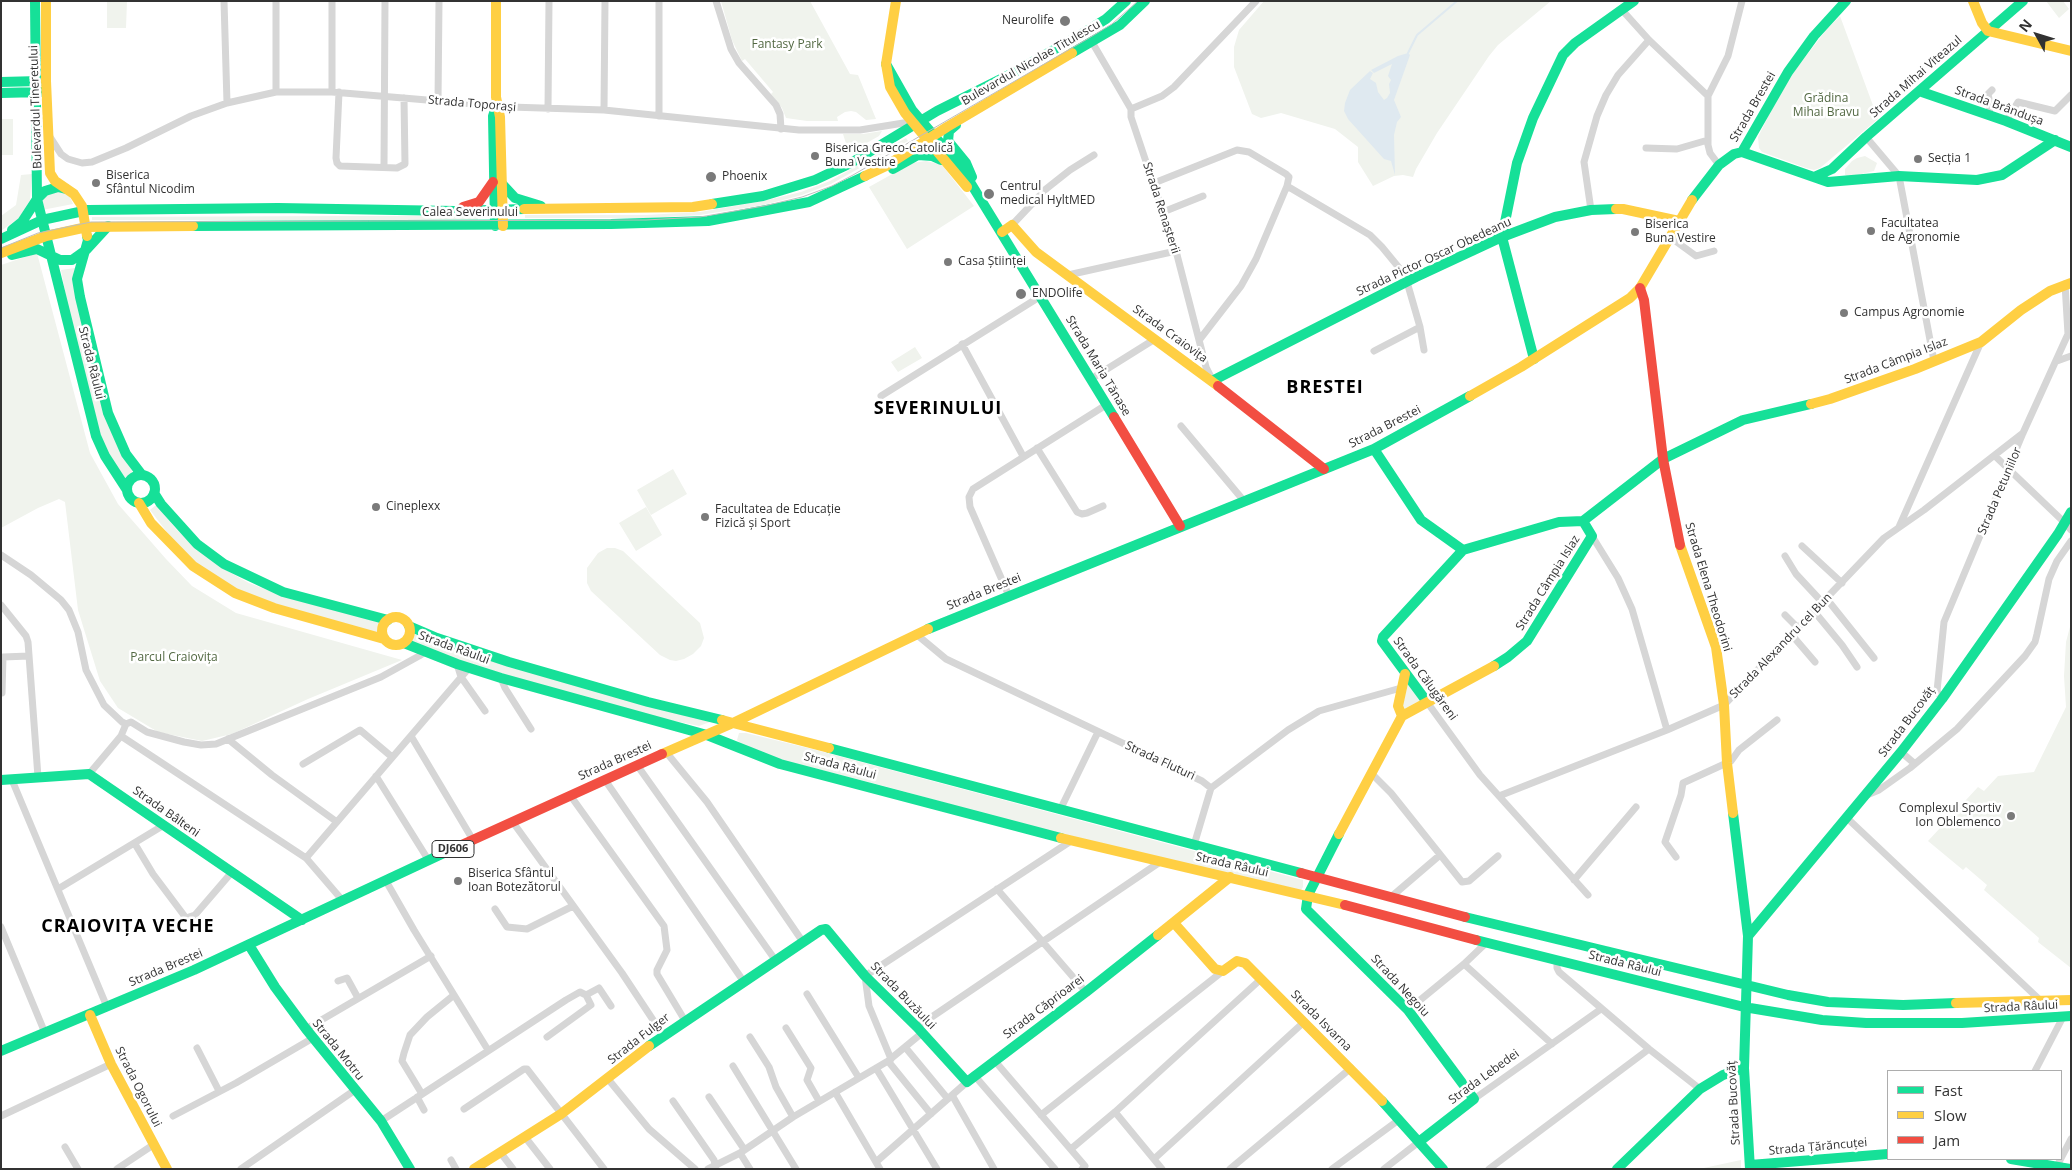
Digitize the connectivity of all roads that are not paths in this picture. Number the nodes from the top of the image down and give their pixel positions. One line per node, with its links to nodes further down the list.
1 (35, 1): 29 (main road, Bulevardul Tineretului)
2 (46, 1): 27 (main road, Bulevardul Tineretului)
3 (224, 1): 41 (street)
4 (276, 1): 33 (street)
5 (332, 1): 34 (street)
6 (385, 1): 37 (street)
7 (439, 1): 40 (street)
8 (496, 1): 42 (main road)
9 (549, 1): 43 (street)
10 (605, 1): 45 (street)
11 (659, 1): 46 (street)
12 (716, 1): 51 (street)
13 (896, 1): 50 (main road, Strada Maria Tănase)
14 (1126, 1): 50 (main road, Bulevardul Nicolae Titulescu)
15 (1144, 1): 25 (main road, Bulevardul Nicolae Titulescu)
16 (1256, 1): 44 (street)
17 (1634, 1): 22 (main road)
18 (1742, 1): 38 (street)
19 (1973, 1): 23 (main road)
20 (2023, 1): 23 (main road, Strada Mihai Viteazul)
21 (1840, 4): 59 (main road, Strada Brestei)
22 (1622, 10): 24 (street); 90 (main road)
23 (1988, 31): 26 (main road); 31 (main road, Strada Mihai Viteazul)
24 (1649, 40): 38 (street); 77 (street)
25 (1092, 42): 44 (street, Strada Renașterii); 48 (main road, Bulevardul Nicolae Titulescu)
26 (2071, 51)
27 (46, 81): 29 (main road); 32 (main road, Bulevardul Tineretului)
28 (1, 82): 29 (main road)
29 (36, 87): 32 (main road); 35 (main road); 73 (main road, Bulevardul Tineretului)
30 (1992, 90): 47 (street)
31 (1918, 91): 47 (main road, Strada Brândușa); 53 (main road, Strada Mihai Viteazul)
32 (47, 92): 52 (main road, Bulevardul Tineretului)
33 (276, 92): 34 (street, Strada Toporași); 41 (street, Strada Toporași)
34 (335, 92): 37 (street, Strada Toporași); 63 (street)
35 (1, 93)
36 (2071, 94): 49 (street)
37 (384, 96): 39 (street, Strada Toporași); 63 (street)
38 (1708, 96): 55 (street)
39 (404, 98): 40 (street, Strada Toporași); 63 (street)
40 (438, 101): 42 (street, Strada Toporași)
41 (227, 103): 52 (street, Strada Toporași)
42 (497, 106): 43 (street, Strada Toporași); 67 (main road)
43 (548, 109): 45 (street, Strada Toporași)
44 (1131, 109): 68 (street, Strada Renașterii)
45 (604, 110): 46 (street, Strada Toporași)
46 (659, 116): 51 (street, Strada Toporași)
47 (1989, 116): 49 (main road, Strada Brândușa)
48 (965, 117): 54 (main road, Bulevardul Nicolae Titulescu); 71 (main road)
49 (2006, 121): 56 (main road, Strada Brândușa)
50 (916, 123): 51 (street, Strada Toporași); 54 (main road, Strada Maria Tănase); 74 (main road, Calea Severinului)
51 (781, 129)
52 (49, 136): 70 (main road, Bulevardul Tineretului)
53 (1866, 137): 64 (street); 65 (main road, Strada Mihai Viteazul)
54 (930, 138): 61 (main road, Strada Maria Tănase); 66 (main road, Calea Severinului); 71 (main road, Strada Maria Tănase)
55 (1708, 140): 57 (street); 62 (street)
56 (2055, 140): 58 (main road, Strada Brândușa); 64 (main road)
57 (1646, 148)
58 (2071, 148)
59 (1742, 152): 62 (main road, Strada Brestei / DJ606); 65 (main road)
60 (1094, 156): 83 (street)
61 (945, 161): 66 (main road); 71 (main road, Strada Maria Tănase)
62 (1719, 165): 82 (main road, Strada Brestei / DJ606)
63 (384, 167)
64 (1899, 176): 65 (main road); 113 (street)
65 (1814, 177)
66 (854, 182): 85 (main road, Calea Severinului)
67 (498, 183): 74 (main road); 76 (main road); 79 (main road)
68 (1154, 183): 69 (street); 80 (street, Strada Renașterii)
69 (1287, 186): 99 (street); 105 (street)
70 (71, 191): 73 (main road); 75 (main road); 78 (main road, Bulevardul Tineretului)
71 (977, 195): 87 (main road, Strada Maria Tănase)
72 (1203, 196): 80 (street)
73 (37, 199): 81 (main road, Bulevardul Tineretului); 91 (main road)
74 (546, 208): 76 (main road, Calea Severinului)
75 (104, 209): 78 (main road, Calea Severinului); 79 (main road, Calea Severinului)
76 (498, 209): 79 (main road, Calea Severinului); 85 (main road)
77 (1590, 210): 82 (main road, Strada Pictor Oscar Obedeanu); 90 (main road, Strada Pictor Oscar Obedeanu)
78 (83, 211): 81 (main road, Calea Severinului); 86 (main road, Bulevardul Tineretului)
79 (454, 211)
80 (1163, 212): 93 (street, Strada Renașterii)
81 (42, 220): 88 (main road, Bulevardul Tineretului); 91 (main road, Calea Severinului)
82 (1679, 221): 89 (main road, Strada Brestei / DJ606)
83 (1012, 225): 87 (main road); 98 (main road, Strada Craiovița)
84 (108, 226): 85 (main road, Calea Severinului); 86 (main road, Calea Severinului); 92 (main road)
85 (499, 226)
86 (87, 227): 88 (main road, Calea Severinului); 92 (main road, Strada Râului)
87 (1002, 232): 102 (main road, Strada Maria Tănase)
88 (46, 236): 95 (main road, Calea Severinului); 97 (main road, Strada Râului)
89 (1670, 236): 94 (street); 101 (main road, Strada Brestei / DJ606)
90 (1502, 237): 99 (main road, Strada Pictor Oscar Obedeanu); 111 (main road)
91 (1, 239)
92 (86, 250): 97 (main road); 127 (main road, Strada Râului)
93 (1176, 251): 98 (street); 105 (street, Strada Renașterii)
94 (1714, 251)
95 (1, 253)
96 (1, 256): 97 (main road)
97 (52, 256): 128 (main road, Strada Râului)
98 (1068, 275): 104 (main road, Strada Craiovița)
99 (1406, 281): 103 (street); 115 (main road, Strada Pictor Oscar Obedeanu)
100 (2068, 284): 106 (main road, Strada Câmpia Islaz); 112 (street, Strada Petuniilor)
101 (1640, 288): 111 (main road, Strada Brestei / DJ606); 124 (main road, Strada Elena Theodorini)
102 (1041, 296): 107 (street); 114 (main road, Strada Maria Tănase)
103 (1420, 327): 108 (street); 109 (street)
104 (1155, 339): 114 (street); 115 (main road, Strada Craiovița)
105 (1200, 339): 115 (street, Strada Renașterii)
106 (1981, 342): 113 (main road, Strada Câmpia Islaz); 139 (street)
107 (962, 344): 116 (street); 122 (street)
108 (1424, 350)
109 (1374, 351)
110 (2071, 356): 112 (street)
111 (1534, 359): 121 (main road, Strada Brestei / DJ606)
112 (2056, 360): 119 (street, Strada Petuniilor)
113 (1934, 361): 124 (main road, Strada Câmpia Islaz)
114 (1091, 379): 117 (main road, Strada Maria Tănase)
115 (1212, 380): 126 (main road, Strada Craiovița)
116 (881, 396)
117 (1106, 405): 120 (street); 134 (main road, Strada Maria Tănase)
118 (1181, 426): 130 (street)
119 (2024, 433): 123 (street, Strada Alexandru cel Bun); 125 (street, Strada Petuniilor)
120 (1037, 448): 122 (street); 132 (street)
121 (1374, 449): 126 (main road, Strada Brestei / DJ606); 143 (main road)
122 (1023, 456): 149 (street)
123 (1995, 456): 125 (street); 139 (street, Strada Alexandru cel Bun)
124 (1663, 459): 136 (main road, Strada Câmpia Islaz); 175 (main road, Strada Elena Theodorini)
125 (2010, 468): 138 (street); 173 (street, Strada Petuniilor)
126 (1324, 469): 130 (main road, Strada Brestei / DJ606)
127 (142, 475): 128 (main road); 129 (main road, Strada Râului)
128 (127, 490): 131 (main road, Strada Râului)
129 (154, 493): 131 (main road); 154 (main road, Strada Râului)
130 (1244, 500): 133 (main road, Strada Brestei / DJ606)
131 (139, 503): 159 (main road, Strada Râului)
132 (1103, 506)
133 (1231, 506): 134 (main road); 137 (main road, Strada Brestei / DJ606)
134 (1168, 507): 137 (main road, Strada Maria Tănase)
135 (2071, 512): 138 (main road, Strada Bucovăț)
136 (1583, 521): 140 (main road, Strada Câmpia Islaz); 143 (main road)
137 (1180, 526): 149 (main road, Strada Brestei / DJ606)
138 (2068, 526): 146 (main road, Strada Bucovăț)
139 (1899, 528): 148 (street, Strada Alexandru cel Bun)
140 (1592, 536): 174 (main road, Strada Câmpia Islaz); 184 (street)
141 (2071, 541): 147 (street)
142 (1802, 546): 148 (street)
143 (1463, 550): 168 (main road, Strada Călugăreni)
144 (1, 555): 181 (street)
145 (1785, 556): 150 (street)
146 (2039, 559): 147 (street); 173 (main road, Strada Bucovăț)
147 (2054, 568): 195 (street)
148 (1842, 583): 150 (street, Strada Alexandru cel Bun)
149 (1009, 596): 157 (main road, Strada Brestei / DJ606)
150 (1824, 600): 152 (street, Strada Alexandru cel Bun); 163 (street)
151 (1, 605): 162 (street)
152 (1814, 610): 156 (street, Strada Alexandru cel Bun); 166 (street)
153 (1786, 615): 156 (street)
154 (388, 620): 155 (main road, Strada Râului); 159 (main road)
155 (409, 626): 160 (main road, Strada Râului); 180 (main road, Strada Râului)
156 (1797, 627): 158 (street, Strada Alexandru cel Bun)
157 (916, 634): 177 (main road, Strada Brestei / DJ606); 185 (street, Strada Fluturi)
158 (1791, 634): 164 (street); 175 (street, Strada Alexandru cel Bun)
159 (384, 639): 160 (main road, Strada Râului)
160 (404, 643): 161 (main road, Strada Râului)
161 (425, 652): 165 (main road, Strada Râului); 189 (street)
162 (29, 656): 172 (street); 200 (street)
163 (1874, 658)
164 (1816, 662)
165 (457, 664): 167 (main road, Strada Râului); 169 (street)
166 (1857, 667)
167 (469, 668): 169 (street); 170 (main road, Strada Râului)
168 (1405, 674): 171 (main road); 174 (main road, Strada Călugăreni)
169 (461, 677): 176 (street); 188 (street)
170 (501, 678): 182 (street); 186 (main road, Strada Râului)
171 (1401, 688): 178 (main road); 203 (street)
172 (2, 694)
173 (1942, 698): 191 (main road, Strada Bucovăț)
174 (1427, 702): 178 (main road, Strada Câmpia Islaz); 206 (street, Strada Călugăreni)
175 (1724, 705): 184 (street, Strada Alexandru cel Bun); 193 (main road, Strada Elena Theodorini)
176 (484, 711)
177 (753, 713): 180 (main road, Strada Brestei / DJ606); 183 (main road)
178 (1402, 716): 197 (main road)
179 (1777, 720): 193 (street)
180 (733, 723): 183 (main road, Strada Râului); 186 (main road, Strada Brestei / DJ606)
181 (126, 724): 187 (street); 189 (street)
182 (532, 729)
183 (757, 730): 208 (main road, Strada Râului)
184 (1667, 730): 206 (street, Strada Alexandru cel Bun)
185 (1098, 732): 203 (street, Strada Fluturi); 208 (street)
186 (707, 735): 190 (main road, Strada Brestei / DJ606); 214 (main road, Strada Râului)
187 (121, 736): 198 (street); 220 (street)
188 (411, 736): 192 (street); 213 (street)
189 (228, 739): 211 (street)
190 (666, 752): 196 (main road, Strada Brestei / DJ606); 241 (street)
191 (1901, 752): 195 (street); 205 (main road, Strada Bucovăț)
192 (392, 757): 194 (street); 199 (street)
193 (1727, 763): 219 (street); 240 (main road, Strada Elena Theodorini)
194 (303, 764)
195 (1915, 764): 205 (street)
196 (637, 765): 202 (main road, Strada Brestei / DJ606); 247 (street)
197 (1371, 773): 217 (street); 225 (main road)
198 (89, 774): 200 (main road); 212 (main road, Strada Bâlteni)
199 (376, 776): 211 (street); 221 (street)
200 (38, 777): 201 (main road)
201 (6, 780): 228 (street)
202 (605, 780): 204 (main road, Strada Brestei / DJ606); 253 (street)
203 (1211, 788): 216 (street)
204 (570, 795): 210 (main road, Strada Brestei / DJ606); 269 (street)
205 (1867, 795): 209 (main road, Strada Bucovăț)
206 (1500, 796): 226 (street, Strada Călugăreni)
207 (1636, 807): 226 (street)
208 (1061, 808): 216 (main road, Strada Râului)
209 (1847, 818): 240 (main road, Strada Bucovăț); 261 (street)
210 (512, 821): 213 (main road, Strada Brestei / DJ606); 234 (street)
211 (337, 822): 220 (street)
212 (164, 825): 215 (street); 223 (main road, Strada Bâlteni)
213 (472, 840): 221 (main road, Strada Brestei / DJ606)
214 (1071, 841): 222 (main road, Strada Râului); 229 (street)
215 (135, 844): 223 (street); 228 (street)
216 (1194, 845): 225 (main road, Strada Râului)
217 (1440, 855): 218 (street); 232 (street)
218 (1498, 856)
219 (1676, 857)
220 (306, 858): 233 (street)
221 (429, 861): 227 (main road, Strada Brestei / DJ606)
222 (1161, 861): 224 (main road, Strada Râului); 242 (street)
223 (232, 872): 236 (main road, Strada Bâlteni)
224 (1230, 877): 230 (main road, Strada Râului); 237 (main road, Strada Căprioarei)
225 (1316, 877): 230 (main road); 232 (main road, Strada Râului)
226 (1574, 880): 231 (street, Strada Călugăreni)
227 (386, 881): 233 (main road, Strada Brestei / DJ606); 245 (street)
228 (58, 889): 263 (street)
229 (997, 889): 242 (street); 250 (street)
230 (1308, 895): 243 (main road, Strada Râului); 266 (main road, Strada Negoiu)
231 (1588, 895)
232 (1391, 897): 254 (main road, Strada Râului)
233 (343, 901): 236 (main road, Strada Brestei / DJ606)
234 (573, 906): 235 (street); 275 (street)
235 (495, 909)
236 (302, 920): 244 (main road, Strada Brestei / DJ606)
237 (1174, 923): 249 (main road); 255 (main road, Strada Căprioarei)
238 (1, 927): 274 (street)
239 (821, 930): 241 (main road, Strada Fulger); 250 (main road, Strada Buzăului)
240 (1748, 936): 254 (main road, Strada Elena Theodorini)
241 (803, 942): 247 (main road, Strada Fulger)
242 (1042, 942): 255 (street); 273 (street)
243 (1486, 943): 246 (main road, Strada Râului); 248 (street)
244 (249, 945): 263 (main road, Strada Brestei / DJ606); 272 (main road, Strada Motru)
245 (431, 956): 258 (street); 259 (street)
246 (1557, 960): 264 (main road, Strada Râului); 265 (street)
247 (776, 961): 253 (main road, Strada Fulger)
248 (1464, 964): 266 (street); 279 (street)
249 (1223, 971): 251 (main road, Strada Isvarna); 311 (street)
250 (865, 976): 273 (main road, Strada Buzăului); 285 (street)
251 (1261, 979): 270 (main road, Strada Isvarna); 308 (street)
252 (338, 981): 259 (street)
253 (744, 982): 269 (main road, Strada Fulger)
254 (1746, 986): 261 (main road, Strada Râului); 264 (main road, Strada Bucovăț)
255 (1086, 992): 286 (main road, Strada Căprioarei)
256 (583, 994): 262 (street); 276 (street); 283 (street)
257 (807, 994): 293 (street)
258 (454, 995): 283 (street); 300 (street)
259 (358, 998): 272 (street)
260 (2071, 1000): 261 (main road, Strada Râului)
261 (2042, 1002)
262 (611, 1006)
263 (107, 1007): 267 (main road, Strada Brestei / DJ606)
264 (1744, 1007): 268 (main road, Strada Râului); 291 (main road, Strada Bucovăț)
265 (1601, 1009): 279 (street, Strada Lebedei); 282 (street)
266 (1408, 1010): 303 (main road, Strada Negoiu)
267 (90, 1015): 274 (main road, Strada Brestei / DJ606); 287 (main road, Strada Ogorului)
268 (2067, 1017): 292 (street)
269 (684, 1019): 275 (main road, Strada Fulger)
270 (1304, 1022): 290 (main road, Strada Isvarna); 328 (street)
271 (786, 1028): 305 (street)
272 (306, 1029): 278 (main road, Strada Motru)
273 (919, 1030): 281 (street); 294 (main road, Strada Buzăului)
274 (45, 1033): 284 (main road, Strada Brestei / DJ606)
275 (663, 1035): 295 (main road, Strada Fulger)
276 (547, 1037)
277 (750, 1037): 314 (street)
278 (312, 1038): 297 (main road, Strada Motru); 298 (street)
279 (1552, 1044): 303 (street, Strada Lebedei)
280 (197, 1048): 298 (street)
281 (905, 1048): 285 (street); 302 (street)
282 (1649, 1049): 296 (street); 359 (street)
283 (488, 1050): 300 (street)
284 (1, 1051)
285 (889, 1060): 289 (street); 310 (street)
286 (994, 1060): 294 (main road, Strada Căprioarei); 311 (street)
287 (111, 1064): 312 (street); 322 (main road, Strada Ogorului)
288 (733, 1066): 317 (street)
289 (876, 1068): 293 (street); 318 (street)
290 (1351, 1068): 315 (main road, Strada Isvarna); 355 (street)
291 (1744, 1068): 296 (main road); 333 (main road, Strada Bucovăț)
292 (2036, 1070)
293 (859, 1078): 299 (street)
294 (971, 1078): 302 (street, Strada Căprioarei); 353 (street)
295 (608, 1079): 309 (main road, Strada Fulger); 347 (street)
296 (1700, 1089): 360 (main road)
297 (355, 1090): 316 (main road, Strada Motru); 334 (street)
298 (219, 1091): 313 (street)
299 (835, 1092): 305 (street); 331 (street)
300 (419, 1096): 307 (street); 316 (street)
301 (709, 1097): 325 (street)
302 (950, 1097): 310 (street, Strada Căprioarei); 352 (street)
303 (1474, 1099): 321 (main road, Strada Lebedei)
304 (673, 1101): 335 (street)
305 (819, 1101): 314 (street)
306 (464, 1109): 309 (street)
307 (424, 1110)
308 (1115, 1112): 324 (street); 328 (street)
309 (561, 1114): 319 (main road, Strada Fulger); 346 (street)
310 (931, 1114): 318 (street, Strada Căprioarei)
311 (1041, 1115): 324 (street)
312 (1, 1116)
313 (173, 1116)
314 (793, 1117): 317 (street)
315 (1400, 1119): 321 (main road, Strada Isvarna); 356 (street)
316 (381, 1121): 341 (main road, Strada Motru)
317 (773, 1130): 325 (street); 349 (street)
318 (914, 1130): 331 (street, Strada Căprioarei); 351 (street)
319 (526, 1137): 326 (main road, Strada Fulger); 345 (street)
320 (2071, 1139): 337 (street)
321 (1420, 1141): 357 (street, Strada Lebedei); 358 (main road, Strada Isvarna)
322 (153, 1145): 339 (street); 340 (main road, Strada Ogorului)
323 (65, 1148): 338 (street)
324 (1070, 1149): 336 (street)
325 (742, 1151): 335 (street); 348 (street)
326 (500, 1152): 343 (main road, Strada Fulger); 344 (street)
327 (1887, 1154): 332 (main road, Strada Țărăncuței)
328 (1154, 1159): 354 (street)
329 (451, 1160): 342 (street)
330 (2017, 1160): 337 (main road)
331 (876, 1162): 350 (street)
332 (1791, 1166): 333 (main road, Strada Țărăncuței)
333 (1750, 1167)
334 (244, 1168)
335 (713, 1168)
336 (1083, 1168)
337 (2064, 1168)
338 (78, 1169)
339 (117, 1169)
340 (167, 1169)
341 (410, 1169)
342 (456, 1169)
343 (474, 1169)
344 (512, 1169)
345 (550, 1169)
346 (604, 1169)
347 (695, 1169)
348 (750, 1169)
349 (796, 1169)
350 (880, 1169)
351 (937, 1169)
352 (994, 1169)
353 (1055, 1169)
354 (1162, 1169)
355 (1230, 1169)
356 (1332, 1169)
357 (1384, 1169)
358 (1443, 1169)
359 (1489, 1169)
360 (1617, 1169)

